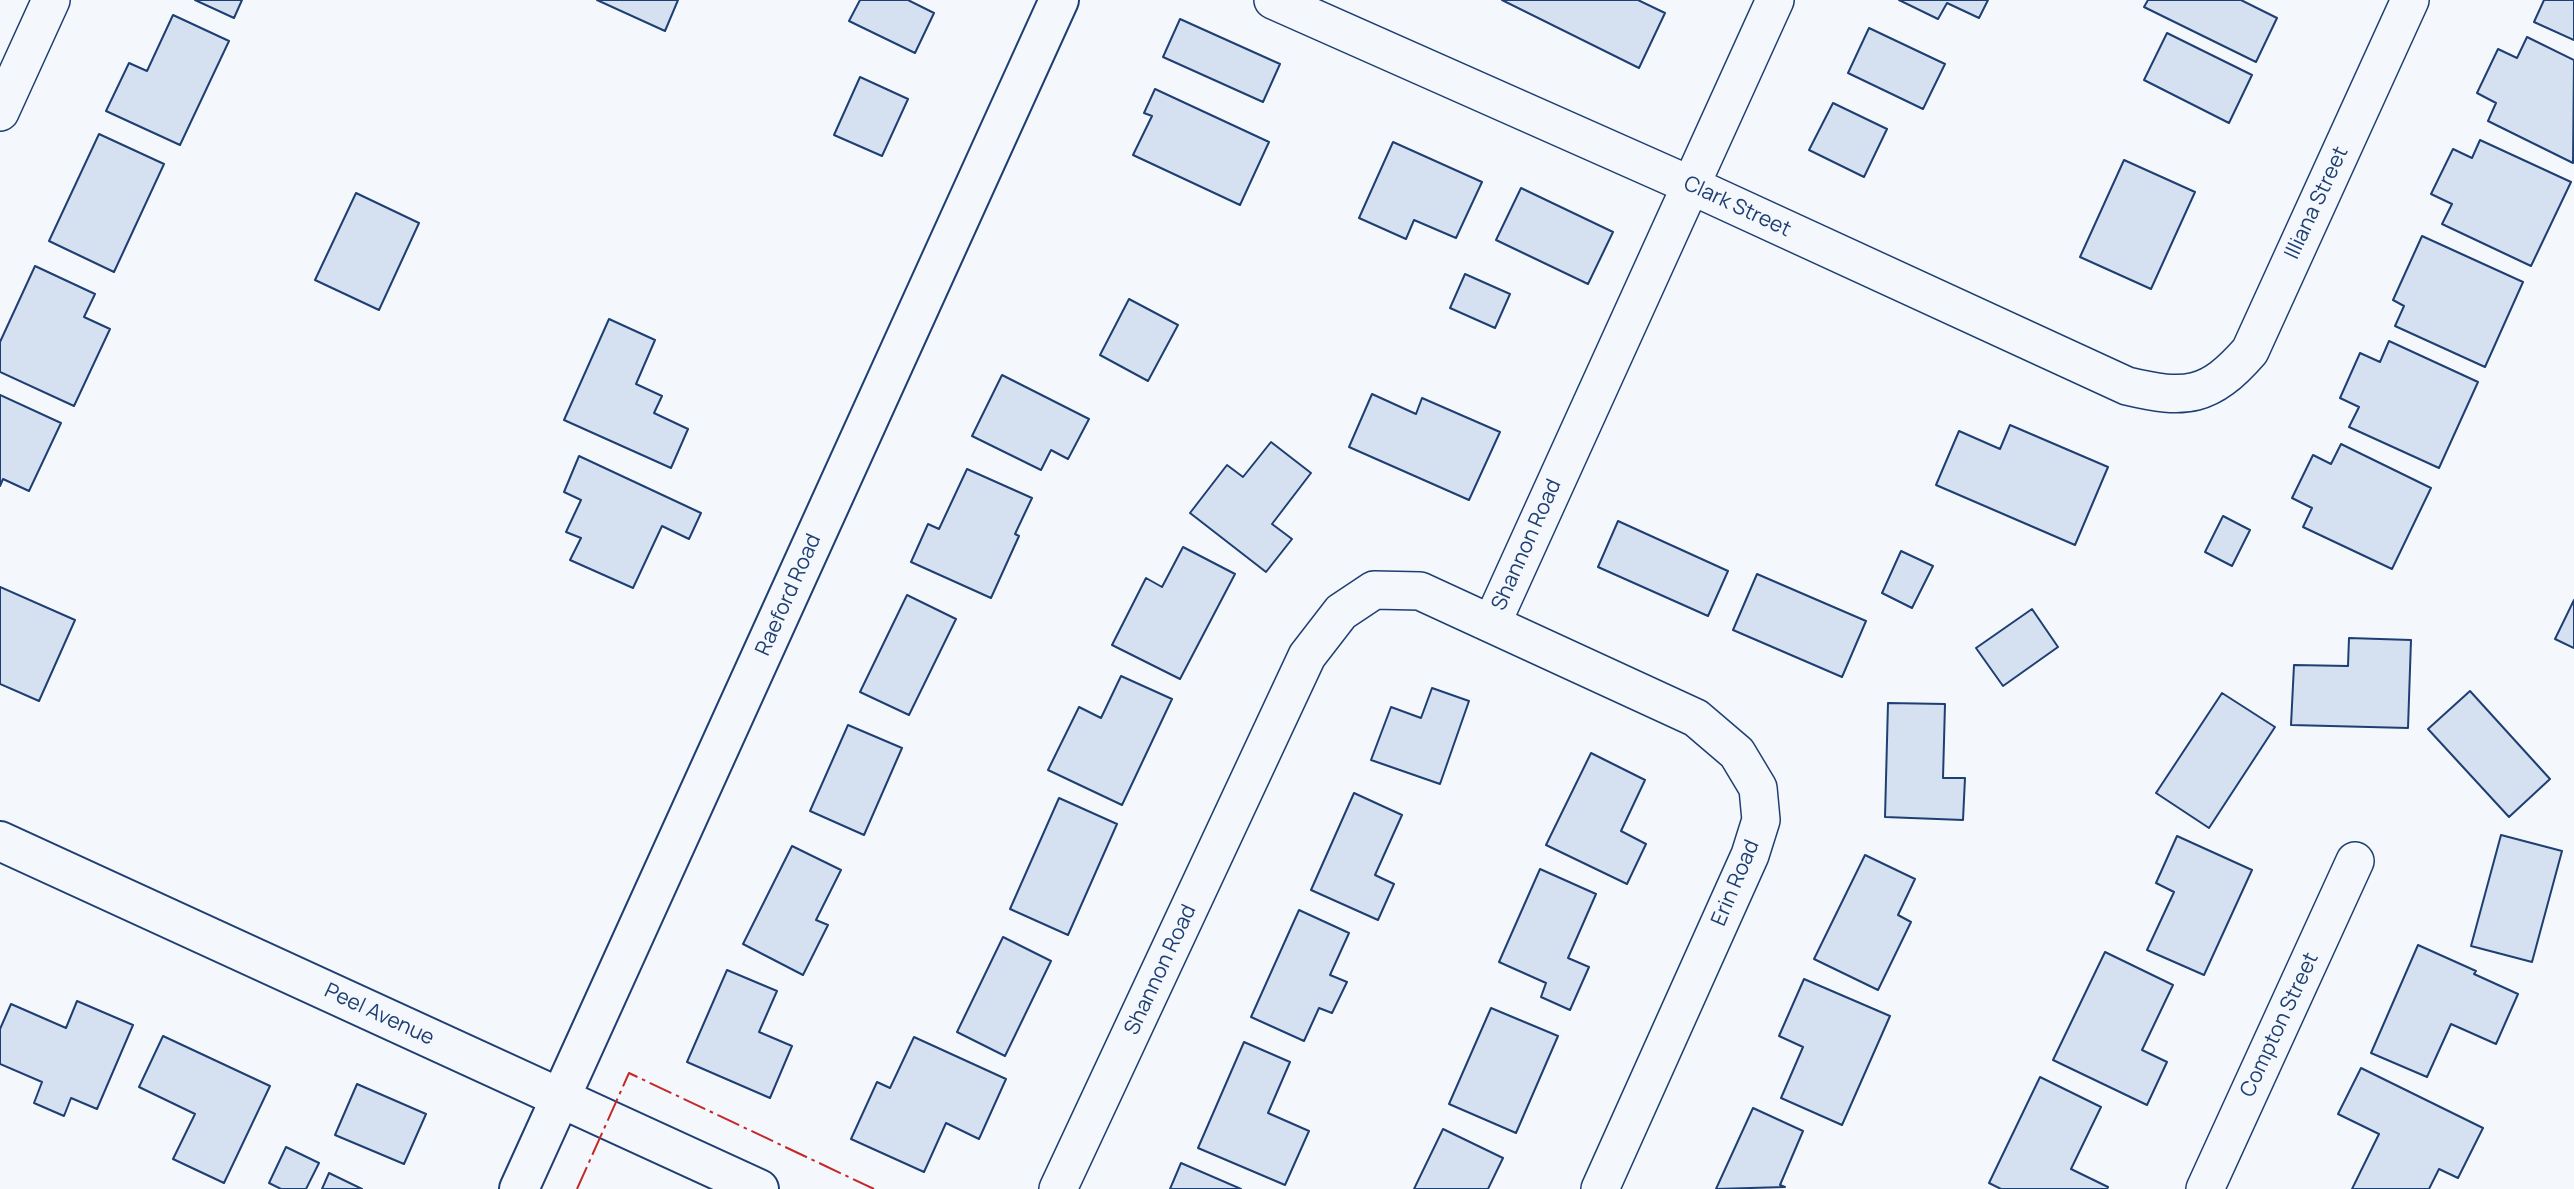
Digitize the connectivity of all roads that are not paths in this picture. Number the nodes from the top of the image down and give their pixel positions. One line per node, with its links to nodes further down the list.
1 (51, 0): 6 (street)
2 (1059, 0): 12 (street, Raeford Road)
3 (1273, 0): 7 (street, Clark Street)
4 (1775, 0): 7 (street, Shannon Road)
5 (2410, 0): 8 (street, Illiana Street)
6 (0, 112)
7 (1690, 185): 8 (street, Clark Street); 9 (street, Shannon Road)
8 (2204, 390)
9 (1492, 623): 15 (street, Shannon Road); 16 (street, Erin Road)
10 (0, 841): 12 (street, Peel Avenue)
11 (2355, 862): 17 (street, Compton Street)
12 (560, 1098): 13 (street, Raeford Road); 14 (street, Peel Avenue)
13 (519, 1189)
14 (759, 1189)
15 (1058, 1189)
16 (1600, 1189)
17 (2205, 1189)

